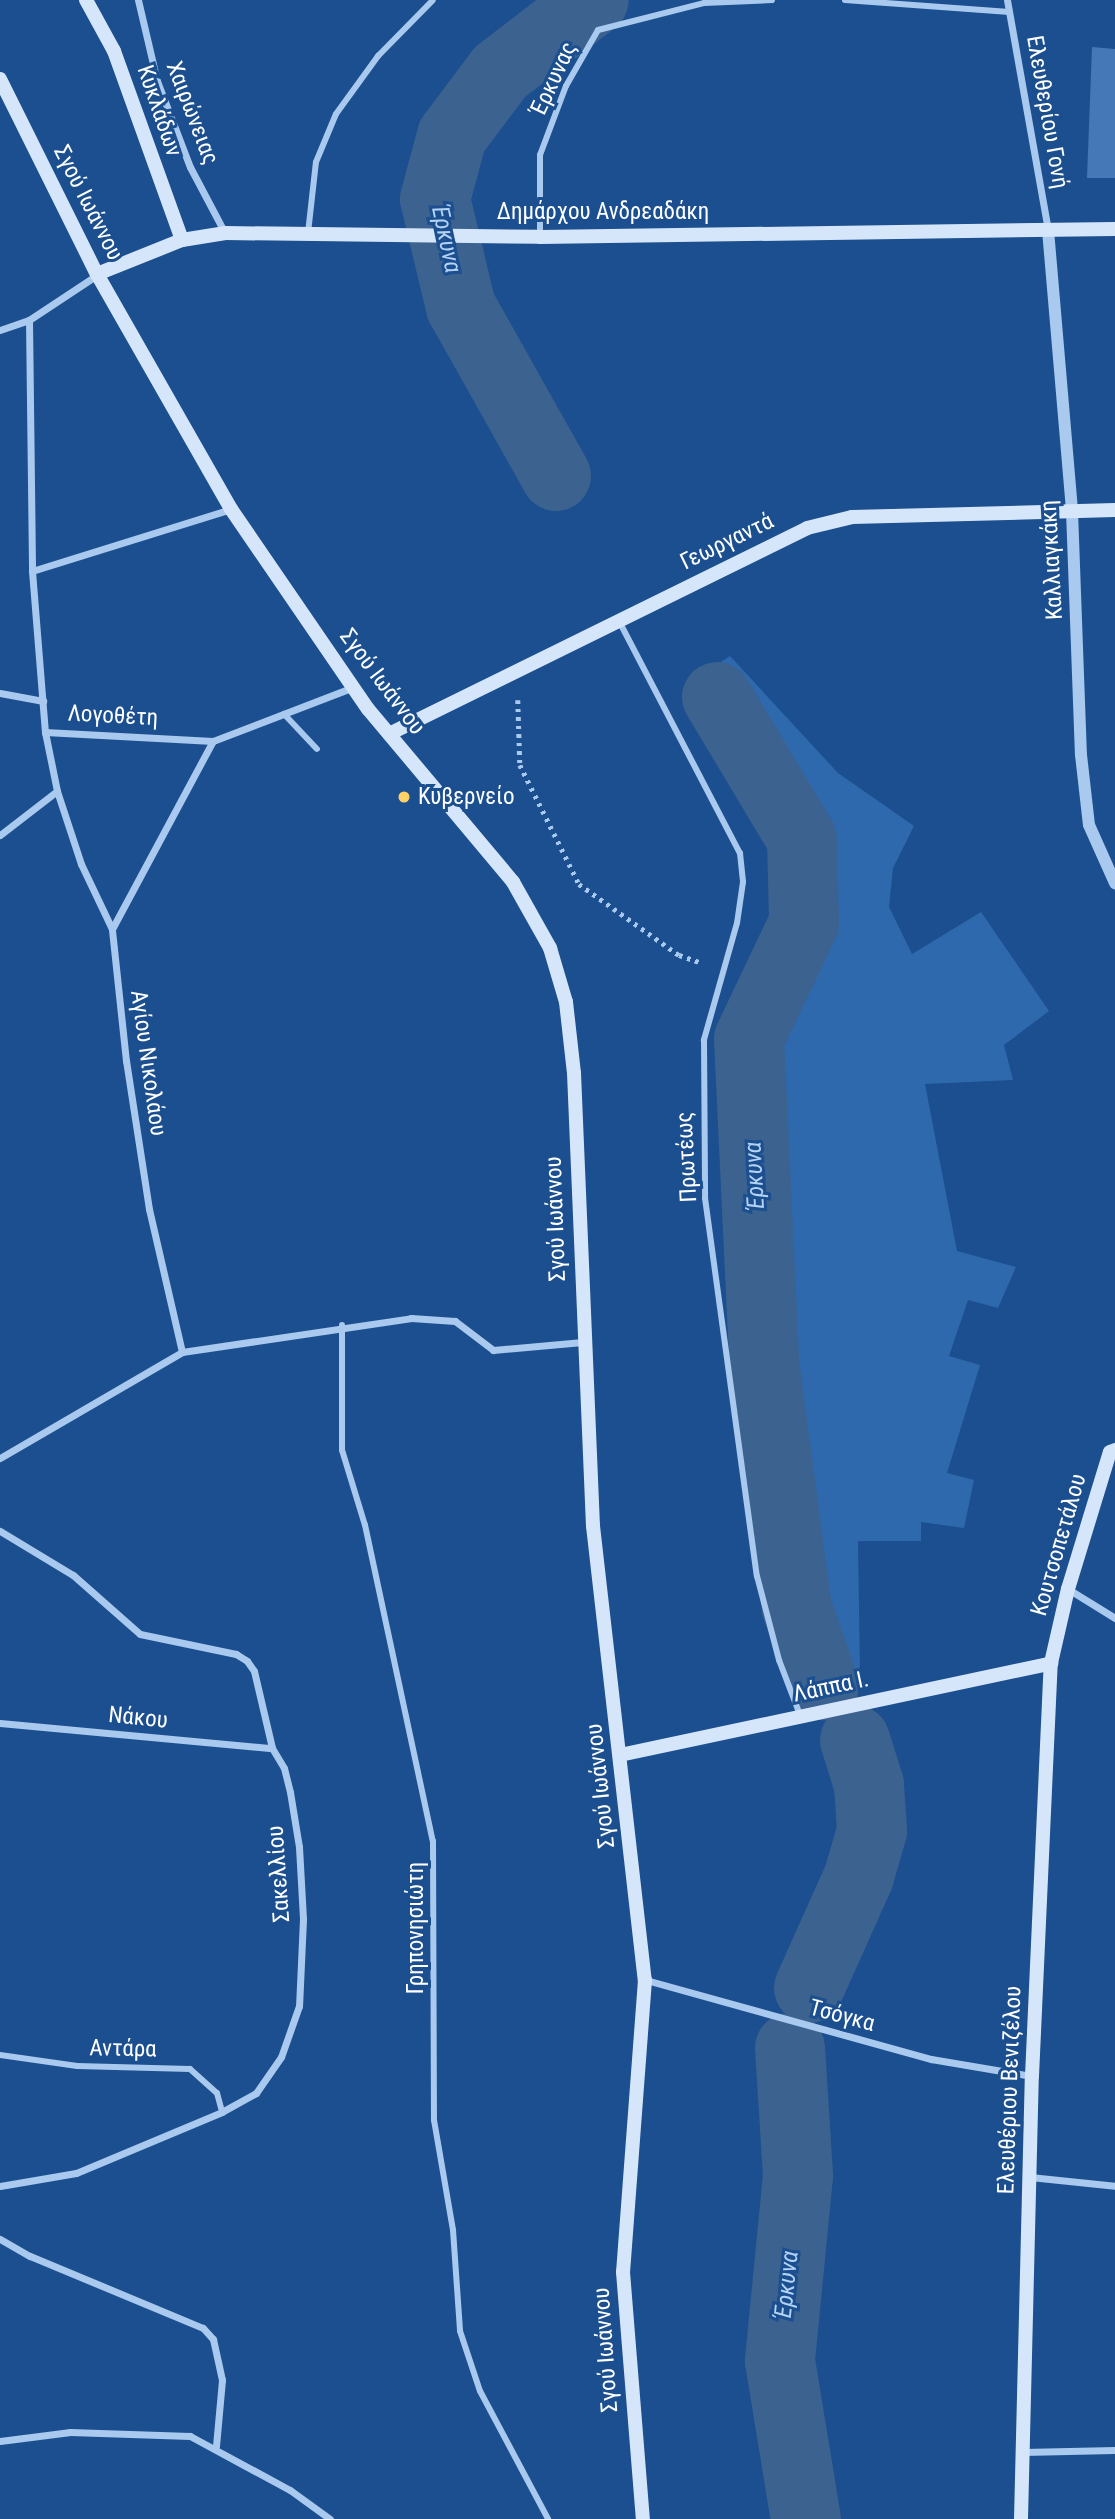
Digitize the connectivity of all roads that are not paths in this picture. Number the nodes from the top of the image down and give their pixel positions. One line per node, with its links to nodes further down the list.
1 (86, 0): 14 (main road, Κυκλάδων)
2 (138, 0): 11 (street, Χαιρώνειας)
3 (433, 0): 12 (street)
4 (772, 0): 13 (street, Έρκυνας)
5 (845, 0): 7 (street)
6 (1007, 0): 7 (street, Ελευθερίου Γονή)
7 (1010, 12): 10 (street, Ελευθερίου Γονή)
8 (0, 79): 15 (main road, Σγού Ιωάννου)
9 (1115, 229): 10 (main road, Δημάρχου Ανδρεαδάκη)
10 (1048, 230): 13 (main road, Δημάρχου Ανδρεαδάκη); 20 (street, Καλλιαγκάκη)
11 (225, 233): 12 (main road, Δημάρχου Ανδρεαδάκη); 14 (main road, Δημάρχου Ανδρεαδάκη)
12 (308, 233): 13 (main road, Δημάρχου Ανδρεαδάκη)
13 (540, 237)
14 (182, 240): 15 (main road, Δημάρχου Ανδρεαδάκη)
15 (97, 274): 16 (street); 18 (main road, Σγού Ιωάννου)
16 (29, 320): 17 (street); 21 (street, Λογοθέτη)
17 (0, 330)
18 (231, 509): 21 (street); 23 (main road, Σγού Ιωάννου)
19 (1115, 510): 20 (main road, Γεωργαντά)
20 (1072, 511): 22 (main road, Γεωργαντά); 33 (street, Καλλιαγκάκη)
21 (32, 571): 25 (street, Λογοθέτη)
22 (618, 620): 28 (main road, Γεωργαντά); 44 (street, Πρωτέως)
23 (354, 687): 26 (street); 28 (main road, Σγού Ιωάννου)
24 (0, 693): 25 (street)
25 (43, 701): 27 (street, Λογοθέτη)
26 (284, 714): 29 (street); 30 (street)
27 (45, 732): 29 (street, Λογοθέτη); 31 (street)
28 (389, 734): 36 (main road, Σγού Ιωάννου)
29 (213, 741): 34 (street)
30 (317, 749)
31 (57, 791): 32 (street); 34 (street)
32 (0, 835)
33 (1115, 883)
34 (112, 929): 37 (street, Αγίου Νικολάου)
35 (342, 1325): 36 (street); 37 (street); 61 (street, Γρηπονησιώτη)
36 (583, 1342): 47 (main road, Σγού Ιωάννου)
37 (182, 1352): 39 (street)
38 (1113, 1448): 41 (main road, Κουτσοπετάλου)
39 (0, 1458)
40 (0, 1531): 46 (street, Σακελλίου)
41 (1068, 1589): 42 (street); 43 (main road, Κουτσοπετάλου)
42 (1115, 1618)
43 (1051, 1663): 44 (main road, Λάππα Ι.); 50 (main road, Ελευθέριου Βενιζέλου)
44 (801, 1717): 47 (main road, Λάππα Ι.)
45 (0, 1723): 46 (street, Νάκου)
46 (272, 1748): 51 (street, Σακελλίου)
47 (621, 1755): 48 (main road, Σγού Ιωάννου)
48 (645, 1980): 50 (street, Τσόγκα); 62 (main road, Σγού Ιωάννου)
49 (0, 2055): 51 (street, Αντάρα)
50 (1032, 2076): 52 (main road, Ελευθέριου Βενιζέλου)
51 (222, 2112): 53 (street, Σακελλίου)
52 (1030, 2177): 54 (street); 59 (main road, Ελευθέριου Βενιζέλου)
53 (0, 2186)
54 (1115, 2186)
55 (0, 2239): 57 (street)
56 (0, 2441): 57 (street)
57 (216, 2446): 60 (street)
58 (1115, 2449): 59 (street)
59 (1023, 2452): 63 (main road, Ελευθέριου Βενιζέλου)
60 (330, 2519)
61 (548, 2519)
62 (643, 2519)
63 (1021, 2519)

